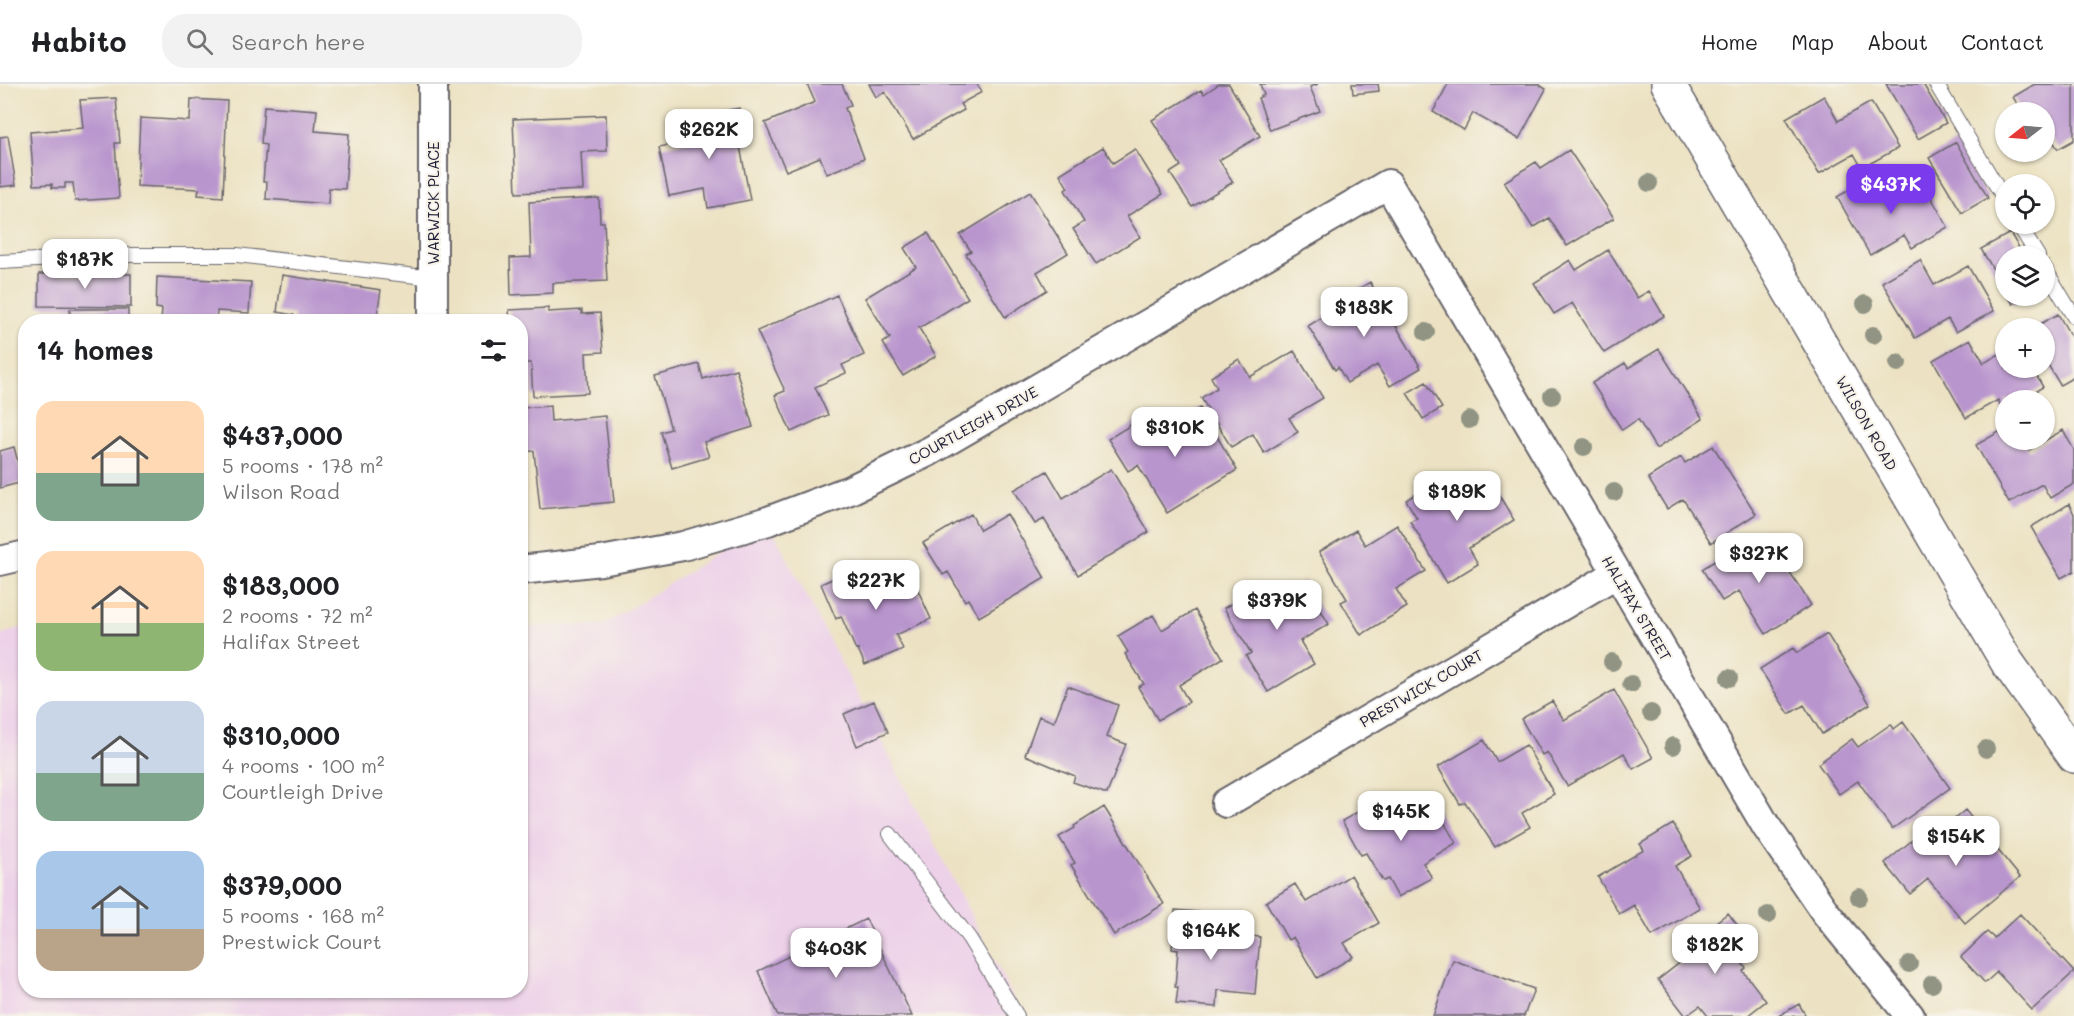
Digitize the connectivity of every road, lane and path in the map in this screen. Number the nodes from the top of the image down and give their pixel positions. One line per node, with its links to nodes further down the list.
1 (433, 84): 7 (street, WARWICK PLACE)
2 (1668, 84): 15 (street, WILSON ROAD)
3 (1936, 84): 4 (lane)
4 (1995, 183)
5 (1388, 184): 13 (street, COURTLEIGH DRIVE); 14 (street, HALIFAX STREET)
6 (0, 262): 7 (lane)
7 (433, 278): 9 (street, WARWICK PLACE)
8 (2055, 285): 10 (lane)
9 (433, 314)
10 (2074, 317)
11 (18, 557): 12 (street)
12 (0, 561)
13 (528, 569)
14 (1616, 574): 16 (street, PRESTWICK COURT); 19 (street, HALIFAX STREET)
15 (2074, 756)
16 (1226, 802)
17 (890, 834): 18 (lane)
18 (1017, 1016)
19 (1910, 1016)

